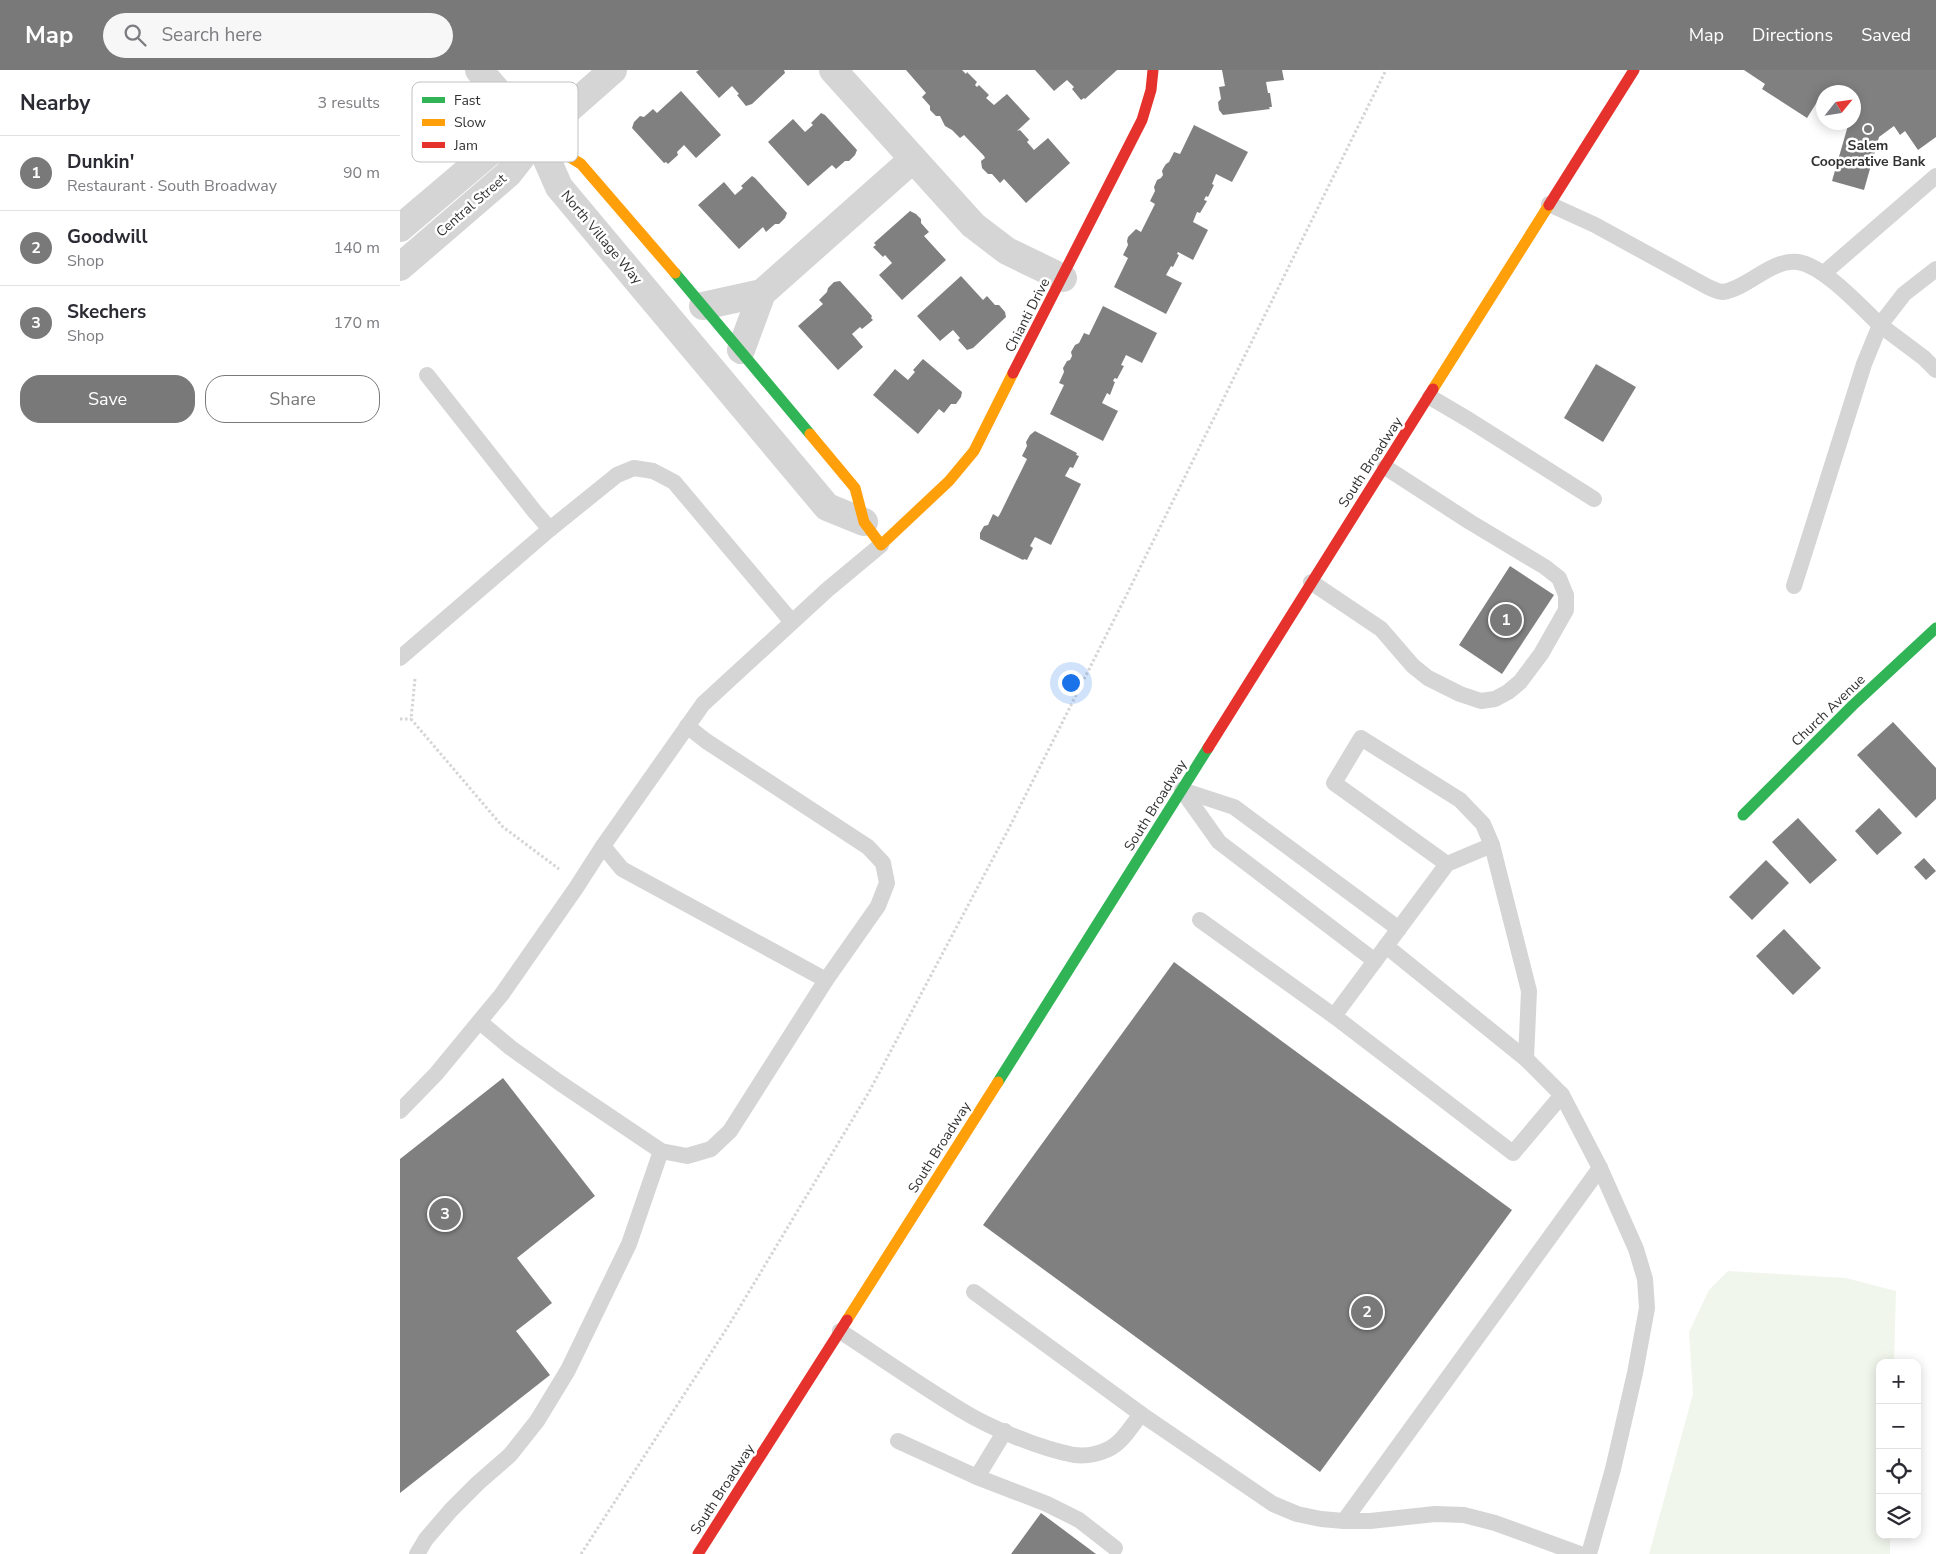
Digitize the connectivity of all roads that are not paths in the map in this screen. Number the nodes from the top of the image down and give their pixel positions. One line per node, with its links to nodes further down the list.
1 (479, 70): 6 (street, North Village Way)
2 (613, 70): 7 (street, Central Street)
3 (833, 70): 8 (street)
4 (1153, 70): 19 (main road, Chianti Drive)
5 (1634, 70): 14 (main road, South Broadway)
6 (489, 82)
7 (578, 101)
8 (913, 159): 19 (street); 20 (street)
9 (477, 162): 15 (street, Central Street)
10 (518, 162): 16 (street, Central Street)
11 (548, 162): 29 (street, North Village Way)
12 (578, 162): 21 (main road)
13 (1936, 176): 18 (lane)
14 (1549, 204): 18 (lane); 26 (main road, South Broadway)
15 (400, 228)
16 (400, 267)
17 (1936, 268): 22 (lane)
18 (1824, 273): 22 (lane)
19 (1063, 278): 31 (main road, Chianti Drive)
20 (762, 293): 21 (street); 23 (street)
21 (703, 306): 23 (main road)
22 (1880, 325): 24 (lane); 33 (lane)
23 (741, 350): 29 (main road)
24 (1936, 370)
25 (427, 375): 30 (lane)
26 (1430, 397): 27 (main road, South Broadway); 28 (lane)
27 (1384, 467): 32 (main road, South Broadway); 32 (lane)
28 (1594, 499)
29 (864, 522): 31 (main road)
30 (550, 529): 34 (lane); 36 (lane)
31 (881, 545): 34 (lane)
32 (1311, 582): 38 (main road, South Broadway)
33 (1794, 586)
34 (792, 622): 37 (lane)
35 (1936, 628): 39 (main road, Church Avenue)
36 (400, 658)
37 (687, 726): 41 (lane); 47 (lane)
38 (1182, 790): 44 (lane); 46 (lane); 56 (main road, South Broadway)
39 (1743, 815)
40 (1492, 845): 42 (lane); 42 (lane); 50 (lane)
41 (603, 846): 47 (lane); 49 (lane)
42 (1447, 864): 44 (lane)
43 (1200, 920): 48 (lane)
44 (1398, 930): 45 (lane)
45 (1386, 946): 46 (lane); 50 (lane)
46 (1375, 961): 48 (lane)
47 (826, 980): 53 (lane)
48 (1334, 1016): 51 (lane)
49 (480, 1022): 52 (lane); 53 (lane)
50 (1526, 1059): 51 (lane)
51 (1562, 1095): 54 (lane)
52 (400, 1111)
53 (661, 1151): 63 (lane)
54 (1600, 1168): 61 (lane); 66 (lane)
55 (974, 1292): 57 (lane)
56 (840, 1331): 58 (lane); 64 (main road, South Broadway)
57 (1141, 1414): 58 (lane); 61 (lane)
58 (1005, 1431): 60 (lane)
59 (898, 1441): 60 (lane)
60 (977, 1477): 62 (lane)
61 (1344, 1521): 65 (lane)
62 (1116, 1548)
63 (418, 1554)
64 (698, 1554)
65 (1580, 1554)
66 (1589, 1554)

